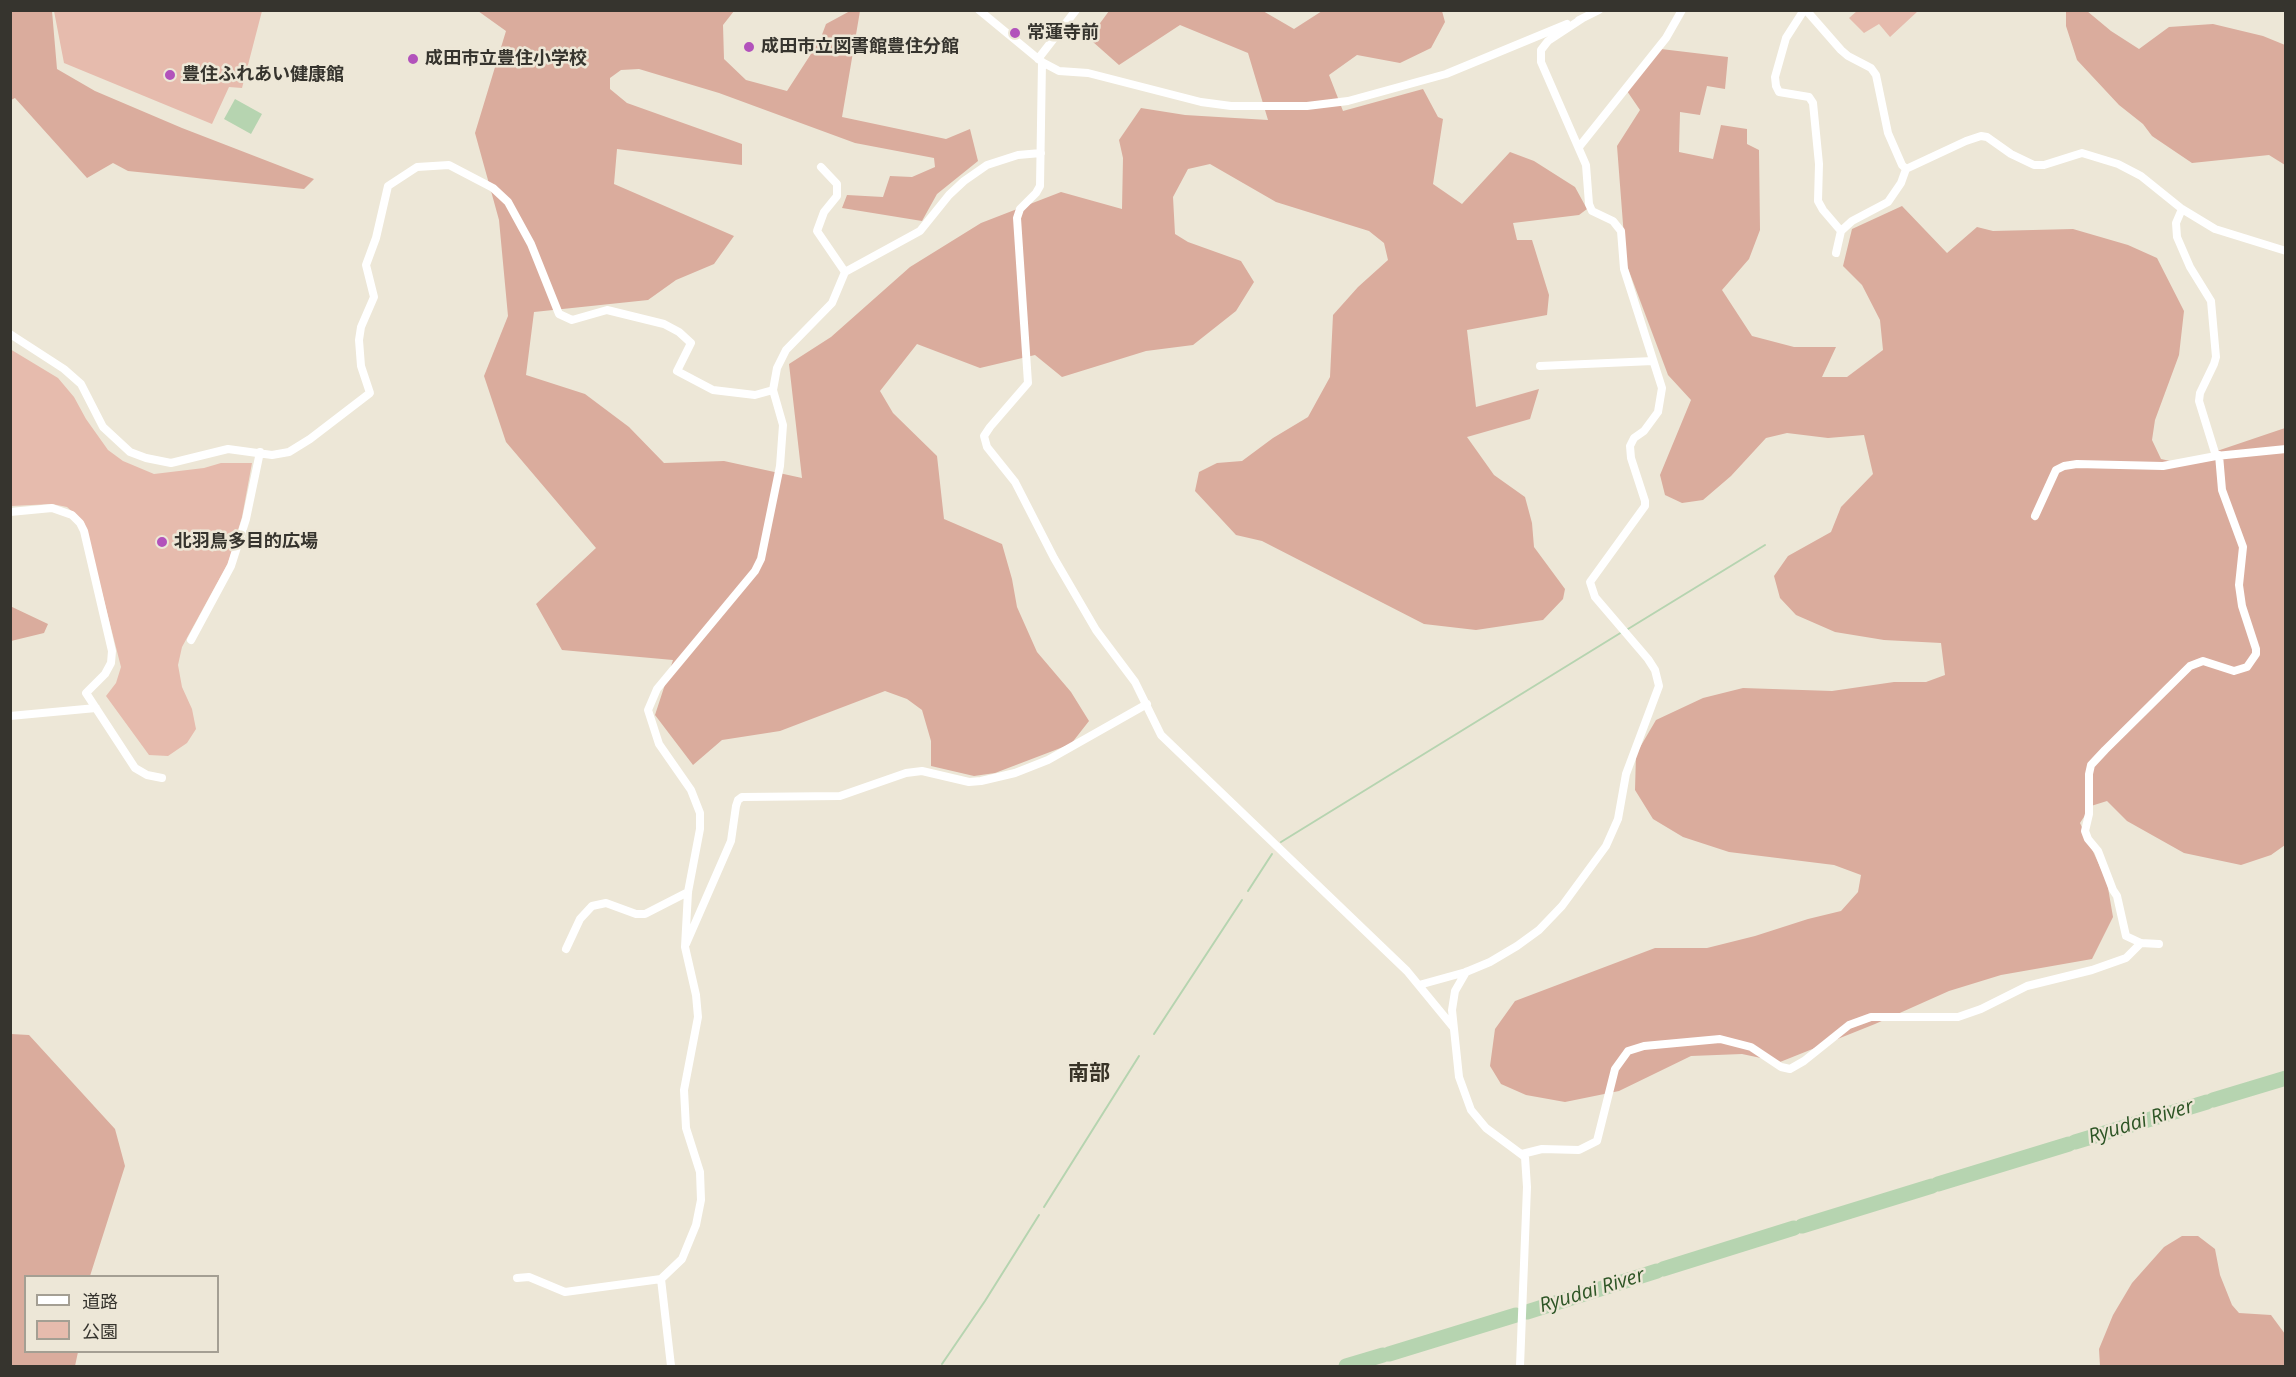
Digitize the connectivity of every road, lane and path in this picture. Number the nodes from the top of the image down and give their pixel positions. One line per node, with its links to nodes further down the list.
1 (979, 10): 7 (street)
2 (1076, 10): 7 (street)
3 (1599, 10): 6 (street)
4 (1682, 10): 8 (street)
5 (1805, 10): 11 (street); 13 (street)
6 (1583, 18): 7 (street); 8 (street)
7 (1040, 61): 9 (street)
8 (1579, 147): 18 (street)
9 (1041, 153): 16 (street); 27 (street)
10 (821, 167): 16 (street)
11 (1906, 169): 12 (street); 13 (street)
12 (2182, 209): 14 (street); 23 (street)
13 (1842, 231): 15 (street)
14 (2285, 251)
15 (1836, 253)
16 (846, 272): 20 (street)
17 (10, 334): 22 (street)
18 (1653, 361): 19 (street); 36 (street)
19 (1540, 366)
20 (773, 390): 22 (street); 31 (street)
21 (2286, 449): 23 (street)
22 (260, 452): 26 (street)
23 (2217, 455): 25 (street); 32 (street)
24 (10, 512): 28 (street)
25 (2035, 516)
26 (191, 639)
27 (1147, 704): 34 (street); 37 (street)
28 (96, 708): 29 (street); 30 (street)
29 (10, 716)
30 (162, 778)
31 (688, 892): 34 (street); 35 (street)
32 (2141, 943): 33 (street); 39 (street)
33 (2159, 944)
34 (685, 947): 41 (street)
35 (566, 949)
36 (1466, 972): 37 (street); 38 (street)
37 (1419, 985): 38 (street)
38 (1453, 1027): 39 (street)
39 (1522, 1154): 43 (street)
40 (517, 1278): 41 (street)
41 (661, 1280): 42 (street)
42 (672, 1366)
43 (1520, 1366)

